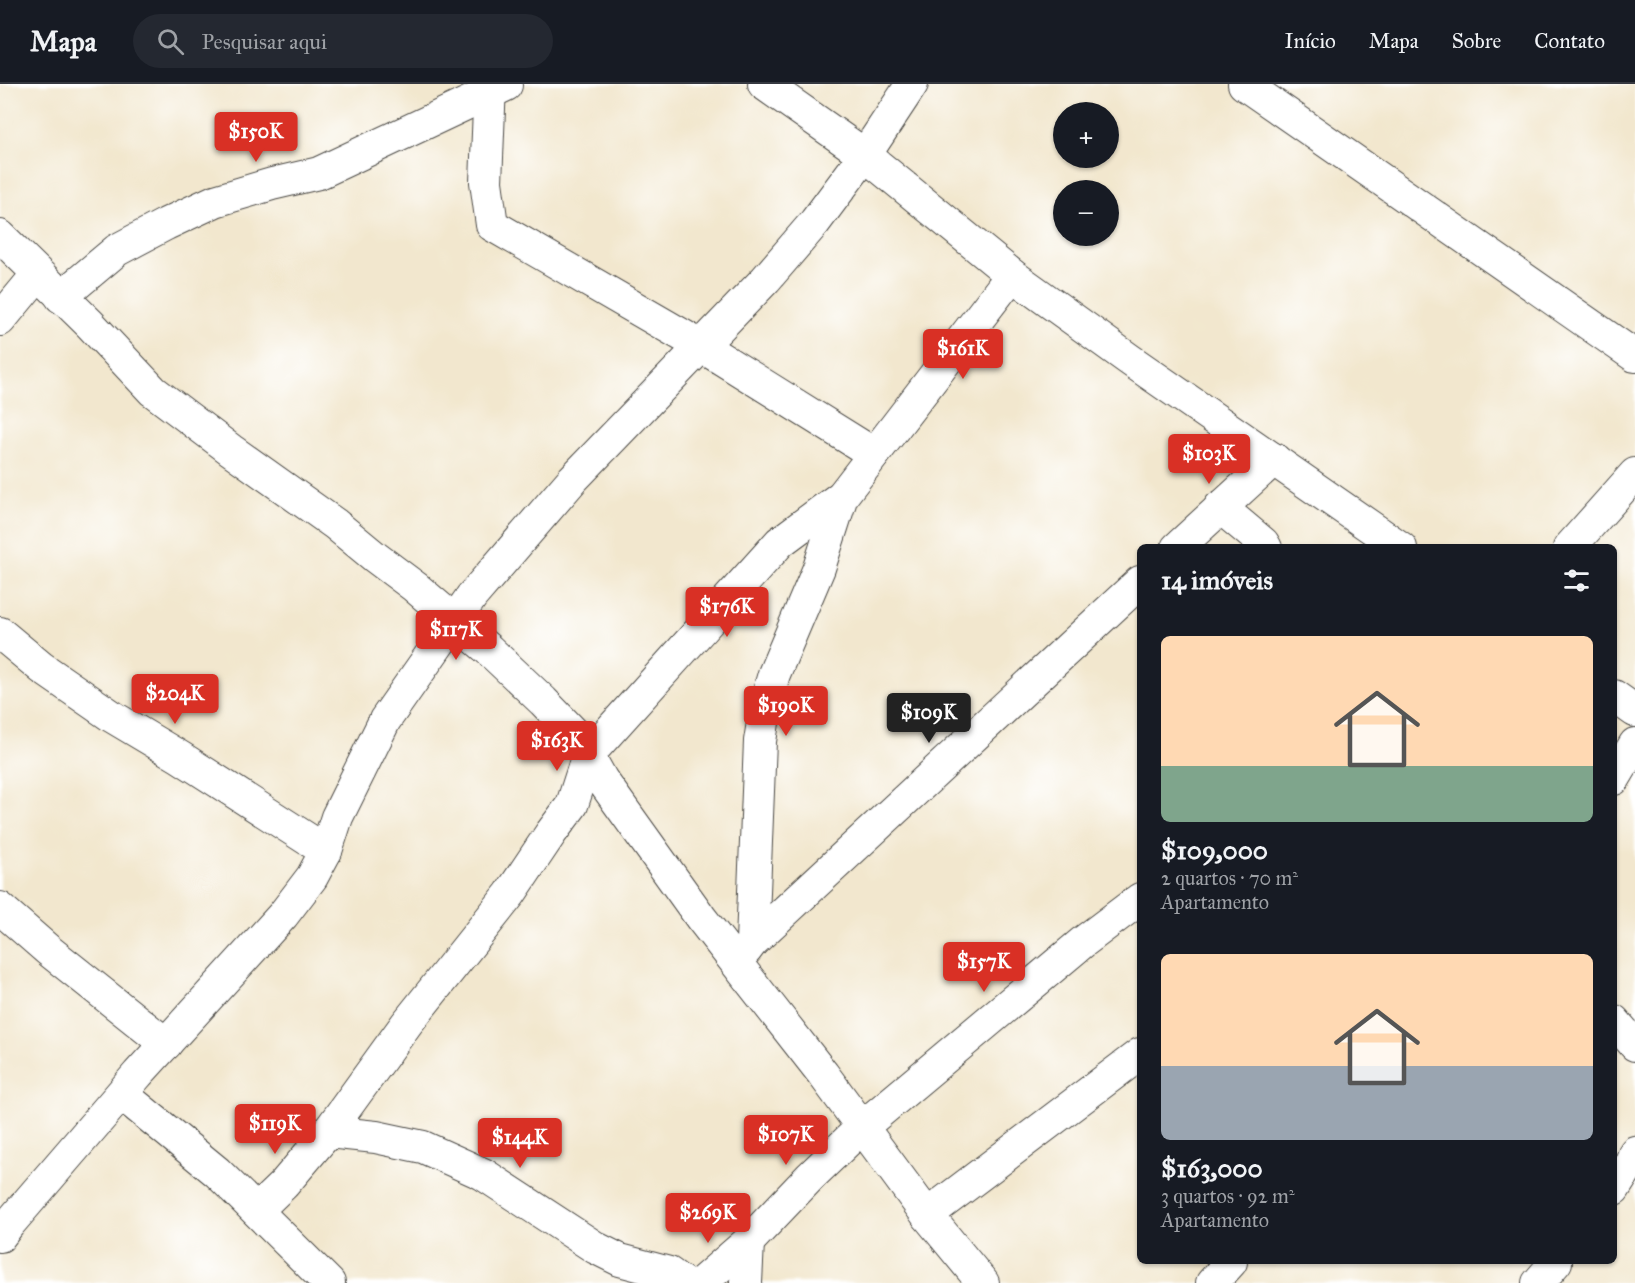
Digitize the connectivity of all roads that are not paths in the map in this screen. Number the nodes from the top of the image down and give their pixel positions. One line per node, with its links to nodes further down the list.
1 (764, 84): 5 (street)
2 (912, 84): 5 (street)
3 (1244, 84): 12 (street)
4 (496, 87): 9 (street); 11 (street)
5 (865, 155): 8 (street); 11 (street)
6 (0, 236): 7 (street)
7 (38, 274): 9 (street); 10 (street)
8 (1012, 275): 13 (street); 14 (street)
9 (60, 297): 23 (street)
10 (0, 320)
11 (701, 346): 13 (street); 23 (street)
12 (1635, 356)
13 (874, 454): 16 (street)
14 (1274, 459): 17 (street); 20 (street)
15 (1635, 474): 21 (street)
16 (842, 496): 28 (street); 37 (street)
17 (1220, 507): 18 (street); 19 (street)
18 (1181, 544)
19 (1264, 544)
20 (1395, 544)
21 (1573, 544)
22 (1137, 585): 37 (street)
23 (454, 621): 28 (street); 34 (street)
24 (0, 633): 34 (street)
25 (1617, 698): 26 (street)
26 (1635, 711)
27 (1635, 744): 29 (street)
28 (588, 754): 32 (street); 33 (street)
29 (1617, 774)
30 (1635, 789): 31 (street)
31 (1617, 792)
32 (572, 805): 33 (street); 44 (street)
33 (621, 808): 37 (street)
34 (326, 851): 39 (street)
35 (1137, 901): 43 (street)
36 (0, 908): 39 (street)
37 (744, 952): 43 (street)
38 (1617, 1024): 40 (street)
39 (166, 1044): 42 (street)
40 (1635, 1045)
41 (1137, 1056): 48 (street)
42 (122, 1094): 47 (street); 49 (street)
43 (861, 1128): 48 (street); 50 (street)
44 (327, 1132): 47 (street); 55 (street)
45 (1635, 1152): 46 (street)
46 (1617, 1183)
47 (257, 1210): 54 (street)
48 (927, 1215): 53 (street)
49 (0, 1236)
50 (748, 1242): 56 (street); 57 (street)
51 (1229, 1264): 58 (street)
52 (1554, 1264): 59 (street)
53 (971, 1278)
54 (329, 1283)
55 (683, 1283)
56 (701, 1283)
57 (746, 1283)
58 (1212, 1283)
59 (1538, 1283)

